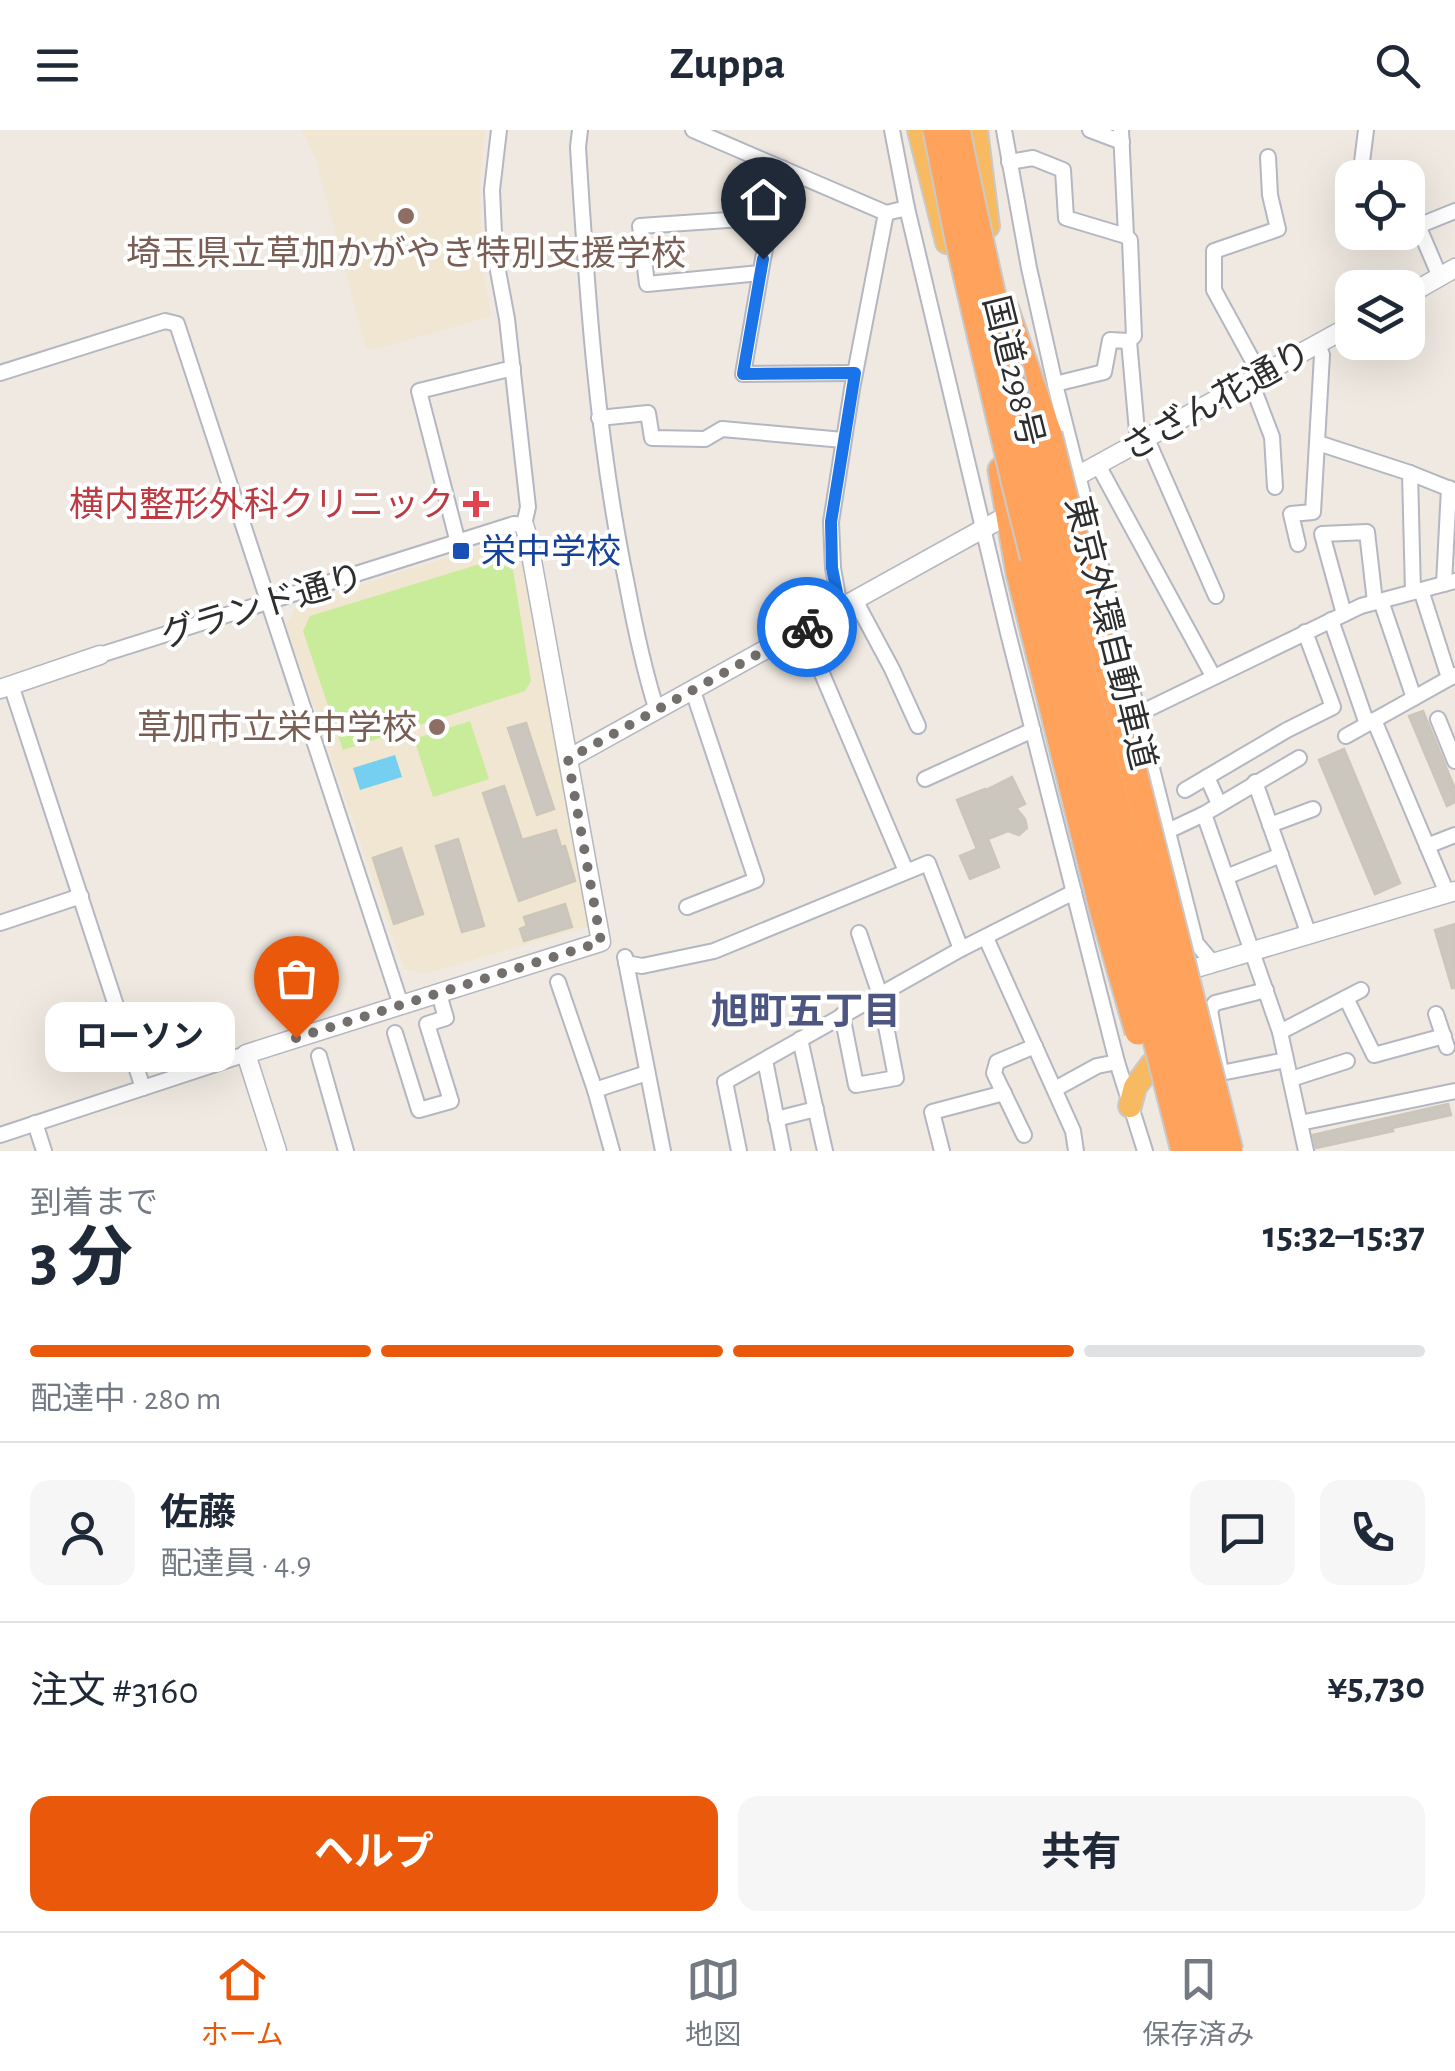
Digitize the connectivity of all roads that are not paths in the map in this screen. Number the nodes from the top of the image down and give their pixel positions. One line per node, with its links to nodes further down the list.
1 (498, 130): 31 (street)
2 (580, 130): 36 (street)
3 (693, 130): 16 (street)
4 (892, 130): 17 (street)
5 (923, 130): 40 (highway, 国道298号)
6 (936, 130): 153 (highway, 東京外環自動車道, bridge)
7 (957, 130): 154 (highway, 東京外環自動車道, bridge)
8 (972, 130): 27 (highway, 国道298号)
9 (1004, 130): 15 (street)
10 (1090, 130): 12 (street)
11 (1366, 130): 14 (street)
12 (1121, 136): 22 (street)
13 (1268, 157): 34 (street)
14 (1362, 160)
15 (1009, 162): 22 (street); 35 (street)
16 (782, 168): 19 (street); 20 (street)
17 (907, 208): 19 (street); 47 (street)
18 (1455, 211): 21 (street)
19 (886, 213): 32 (street)
20 (772, 217): 25 (street); 25 (street)
21 (1425, 223)
22 (1126, 236): 29 (street)
23 (1425, 237): 24 (street)
24 (1447, 272): 26 (street)
25 (760, 273): 32 (street)
26 (1425, 285)
27 (1006, 310): 95 (highway, 国道298号); 156 (highway, bridge)
28 (1335, 335): 30 (street, さざん花通り)
29 (1130, 341): 35 (street); 38 (street)
30 (1318, 344): 34 (street, さざん花通り); 39 (street)
31 (513, 368): 46 (street); 48 (street)
32 (855, 373): 37 (street)
33 (0, 374): 53 (street)
34 (1256, 379): 38 (street, さざん花通り); 44 (street)
35 (1055, 384): 43 (street)
36 (599, 418): 37 (street); 65 (street)
37 (844, 440): 55 (street)
38 (1142, 441): 41 (street, さざん花通り); 52 (street)
39 (1318, 443): 42 (street); 49 (street)
40 (999, 458): 90 (highway, 国道298号); 153 (highway, bridge)
41 (1098, 465): 43 (street, さざん花通り); 60 (street)
42 (1410, 473): 45 (street); 51 (street)
43 (1073, 478): 66 (street)
44 (1275, 487)
45 (1452, 490): 50 (street)
46 (524, 525): 48 (street, グランド通り); 73 (street)
47 (991, 525): 55 (street); 70 (street)
48 (458, 543): 53 (street, グランド通り)
49 (1298, 544)
50 (1450, 582): 51 (street)
51 (1417, 591): 54 (street); 61 (street)
52 (1216, 596)
53 (269, 602): 59 (street, グランド通り); 112 (street)
54 (1378, 602): 56 (street); 56 (street); 64 (street)
55 (847, 604): 57 (street); 69 (street)
56 (1338, 617): 58 (street); 68 (street)
57 (803, 629): 63 (street); 89 (street)
58 (1304, 632): 60 (street); 75 (street)
59 (100, 655): 62 (street, グランド通り)
60 (1213, 676): 66 (street)
61 (1452, 677): 64 (street)
62 (6, 687): 94 (street)
63 (693, 692): 65 (street); 96 (street)
64 (1414, 698): 68 (street)
65 (657, 711): 73 (street)
66 (1138, 714): 83 (street)
67 (1438, 719): 74 (street)
68 (1370, 722): 71 (street); 85 (street)
69 (918, 726)
70 (1033, 730): 76 (street); 86 (street)
71 (1346, 736)
72 (1299, 758): 77 (street)
73 (568, 759): 109 (street)
74 (1455, 761)
75 (1207, 777): 78 (street); 79 (street)
76 (924, 779)
77 (1255, 782): 79 (street); 82 (street)
78 (1185, 790)
79 (1219, 804): 81 (street)
80 (1313, 810): 82 (street)
81 (1204, 814): 83 (street); 91 (street)
82 (1270, 825): 87 (street)
83 (1168, 830): 88 (street)
84 (1455, 835): 85 (street)
85 (1427, 846): 93 (street)
86 (1063, 849): 90 (street); 92 (street)
87 (1281, 855): 91 (street); 99 (street)
88 (1177, 868): 95 (street); 103 (street)
89 (906, 871): 101 (street); 127 (street)
90 (1104, 874): 106 (highway, 国道298号)
91 (1226, 877): 102 (street)
92 (1074, 892): 100 (street); 125 (street)
93 (1451, 892): 99 (street)
94 (81, 896): 97 (street); 130 (street)
95 (1155, 904): 104 (highway, 国道298号)
96 (687, 906)
97 (0, 923)
98 (859, 934): 110 (street)
99 (1308, 935): 102 (street)
100 (986, 938): 101 (street); 118 (street)
101 (961, 950): 110 (street)
102 (1252, 952): 103 (street); 107 (street)
103 (1213, 964): 104 (street)
104 (1173, 975): 106 (street); 119 (highway, 国道298号)
105 (558, 982): 132 (street)
106 (1132, 986): 126 (highway, 国道298号)
107 (1266, 990): 115 (street); 128 (street)
108 (1362, 990): 111 (street)
109 (439, 994): 112 (street); 116 (street)
110 (880, 994): 114 (street); 114 (street)
111 (1346, 998): 113 (street); 115 (street)
112 (401, 1006): 120 (street)
113 (1436, 1014)
114 (842, 1015): 117 (street)
115 (1280, 1032): 123 (street)
116 (395, 1033)
117 (800, 1039): 122 (street); 136 (street)
118 (1036, 1046): 131 (street); 134 (street)
119 (1192, 1050): 128 (street); 155 (highway, 国道298号)
120 (246, 1054): 130 (street); 143 (street)
121 (320, 1056): 144 (street)
122 (764, 1060): 137 (street); 147 (street)
123 (1286, 1060): 128 (street); 129 (street)
124 (1347, 1060): 129 (street)
125 (1117, 1062): 131 (street); 135 (street)
126 (1152, 1064): 135 (highway); 153 (highway, 国道298号)
127 (647, 1073): 132 (street); 146 (street)
128 (1221, 1073): 157 (street)
129 (1290, 1078): 139 (street)
130 (143, 1088): 138 (street)
131 (1054, 1089): 151 (street)
132 (595, 1090): 145 (street)
133 (1455, 1091): 139 (street)
134 (1004, 1093): 141 (street); 150 (street)
135 (1130, 1106): 152 (street)
136 (816, 1109): 137 (street); 149 (street)
137 (776, 1119): 148 (street)
138 (35, 1123): 140 (street); 142 (street)
139 (1300, 1123): 158 (street)
140 (0, 1135)
141 (1024, 1136)
142 (44, 1151)
143 (276, 1151)
144 (346, 1151)
145 (612, 1151)
146 (663, 1151)
147 (739, 1151)
148 (784, 1151)
149 (825, 1151)
150 (942, 1151)
151 (1076, 1151)
152 (1145, 1151)
153 (1178, 1151)
154 (1206, 1151)
155 (1216, 1151)
156 (1230, 1151)
157 (1240, 1151)
158 (1306, 1151)

